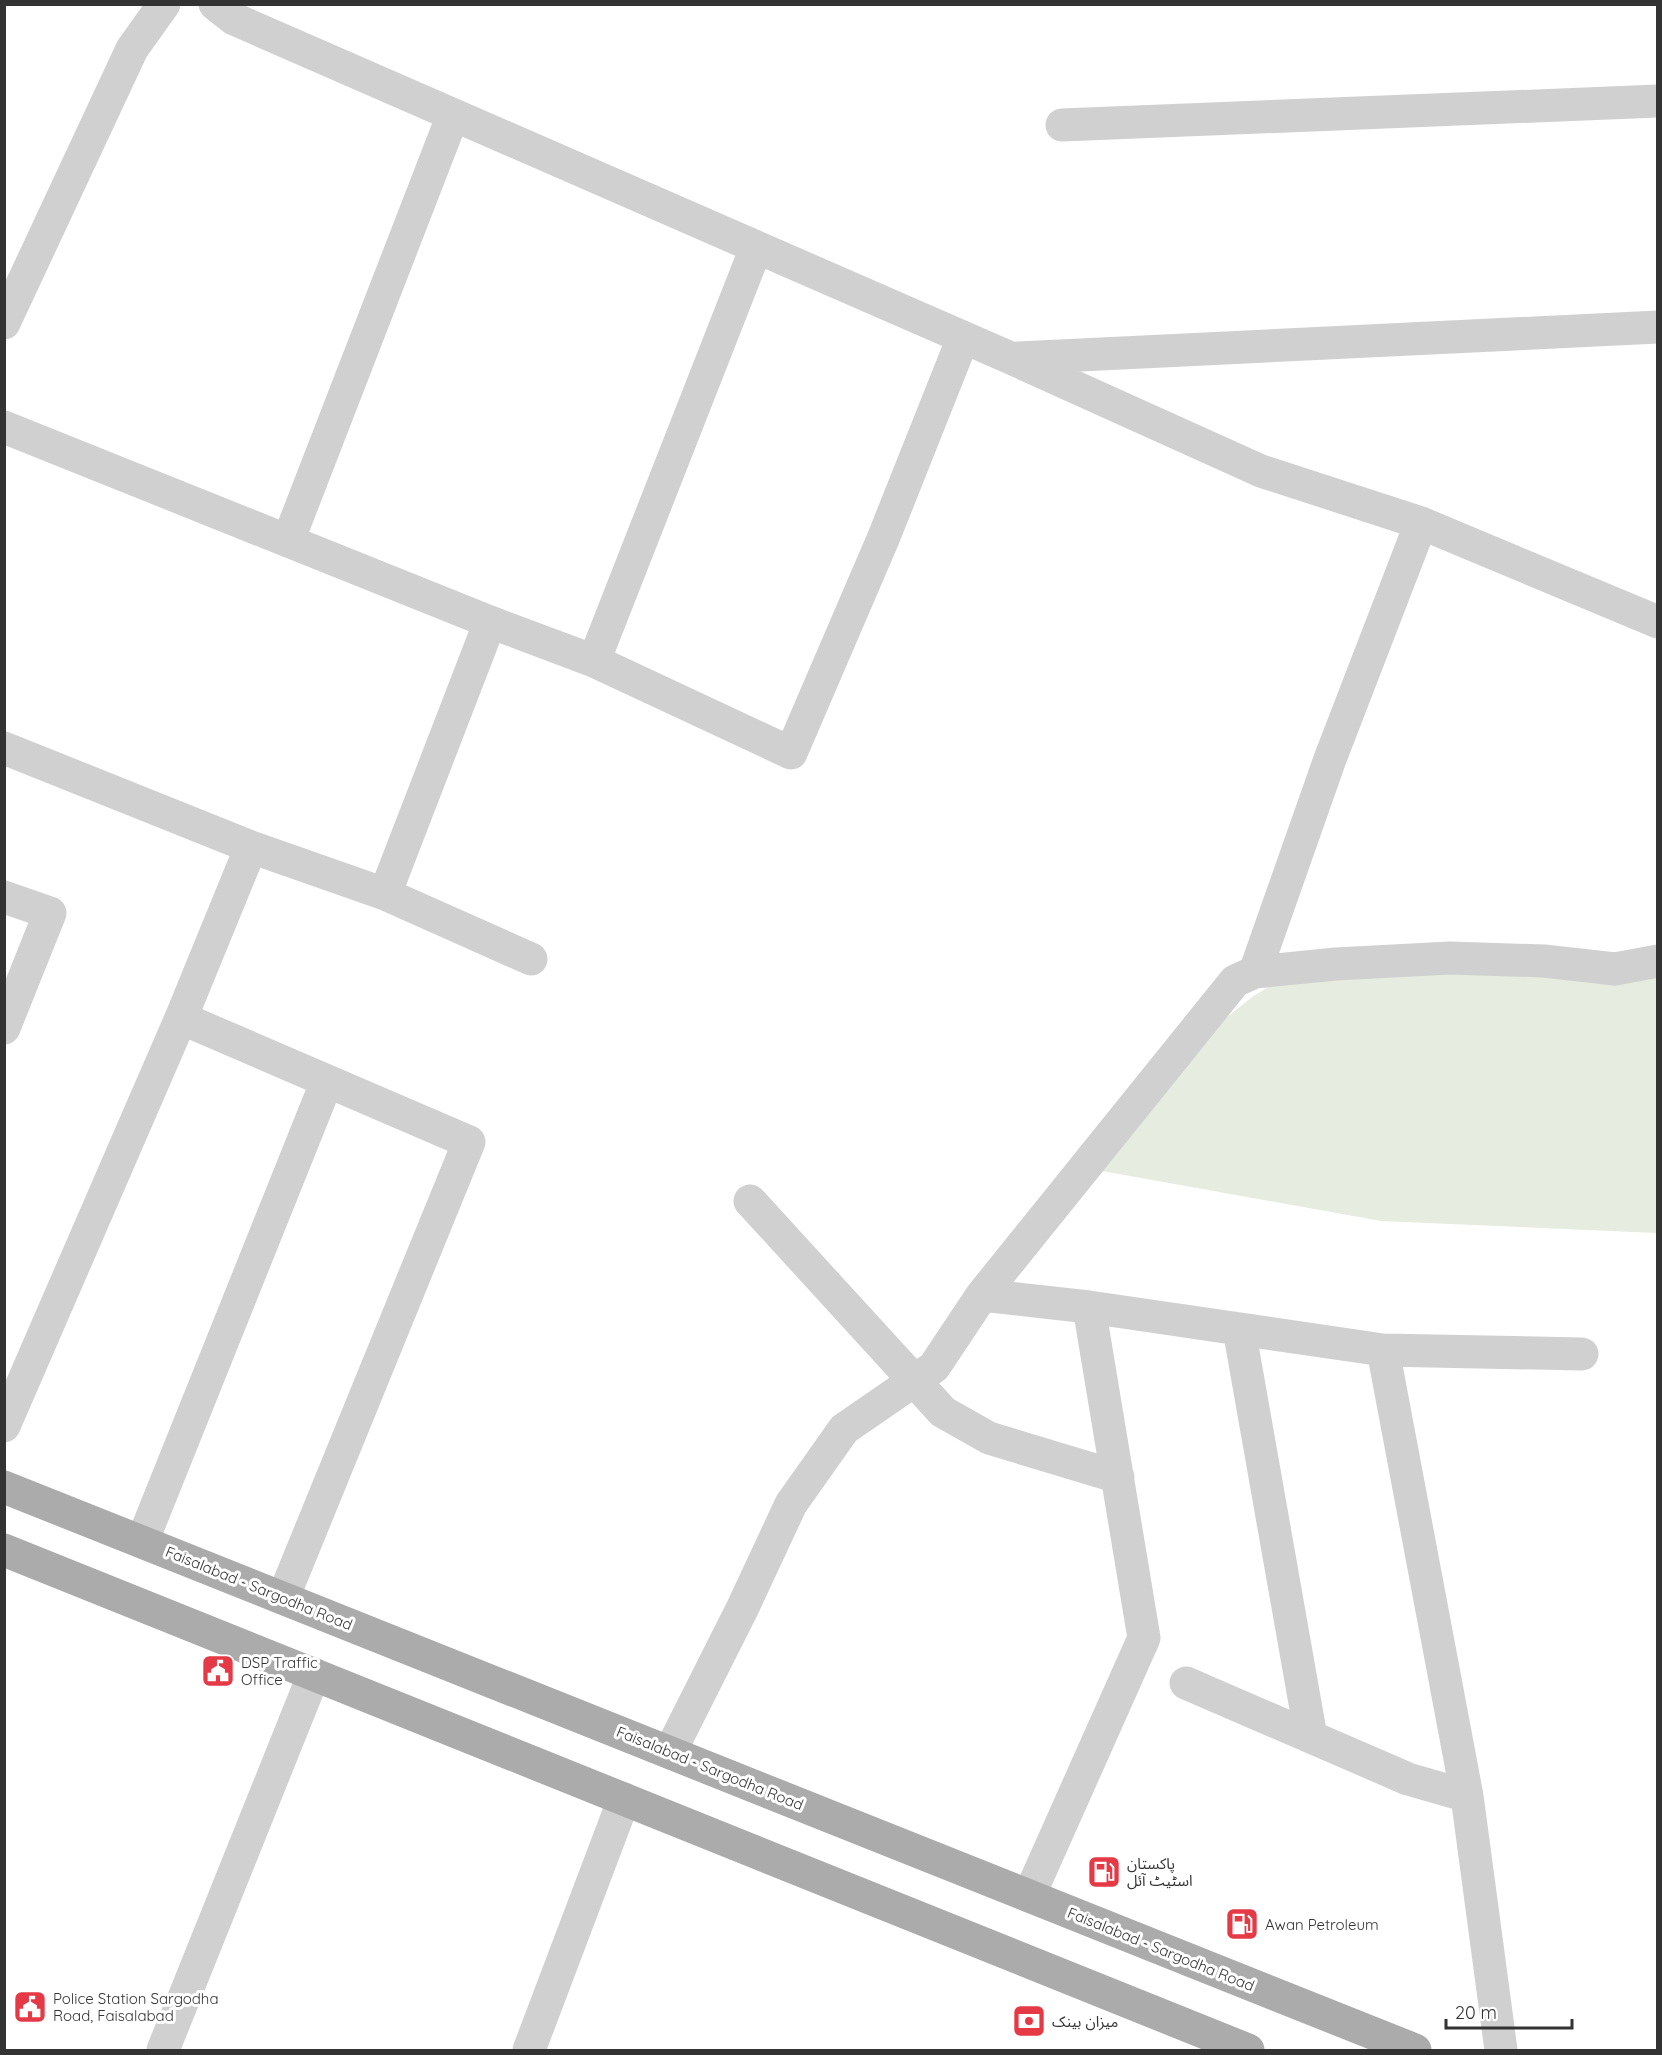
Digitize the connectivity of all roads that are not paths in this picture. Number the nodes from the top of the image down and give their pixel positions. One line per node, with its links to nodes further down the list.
1 (164, 4): 7 (street)
2 (215, 4): 4 (street)
3 (1658, 101): 5 (street)
4 (453, 115): 6 (street); 13 (street)
5 (1062, 125)
6 (756, 248): 9 (street); 16 (street)
7 (4, 323)
8 (1658, 327): 10 (street)
9 (963, 338): 10 (street); 16 (street)
10 (1013, 359): 12 (street)
11 (4, 427): 13 (street)
12 (1421, 523): 15 (street); 23 (street)
13 (288, 541): 14 (street)
14 (489, 622): 16 (street); 19 (street)
15 (1658, 622)
16 (594, 661)
17 (4, 748): 18 (street)
18 (251, 847): 19 (street); 24 (street)
19 (385, 894): 21 (street)
20 (4, 897): 25 (street)
21 (531, 959)
22 (1658, 961): 23 (street)
23 (1255, 972): 28 (street)
24 (181, 1018): 26 (street); 34 (street)
25 (4, 1028)
26 (327, 1081): 37 (street); 39 (street)
27 (750, 1201): 33 (street)
28 (982, 1295): 29 (street); 33 (street)
29 (1089, 1308): 30 (street); 35 (street)
30 (1239, 1329): 31 (street); 42 (street)
31 (1383, 1350): 32 (street); 44 (street)
32 (1582, 1354)
33 (914, 1382): 35 (street); 43 (street)
34 (4, 1426)
35 (1118, 1477): 46 (street)
36 (4, 1487): 37 (main road, Faisalabad - Sargodha Road)
37 (142, 1542): 39 (main road, Faisalabad - Sargodha Road)
38 (4, 1550): 40 (main road)
39 (283, 1598): 43 (main road, Faisalabad - Sargodha Road)
40 (314, 1674): 45 (main road); 47 (street)
41 (1186, 1683): 42 (street)
42 (1311, 1737): 44 (street)
43 (670, 1752): 46 (main road, Faisalabad - Sargodha Road)
44 (1467, 1796): 51 (street)
45 (624, 1799): 48 (street); 49 (main road)
46 (1029, 1896): 50 (main road, Faisalabad - Sargodha Road)
47 (163, 2050)
48 (529, 2050)
49 (1248, 2050)
50 (1415, 2050)
51 (1502, 2050)

